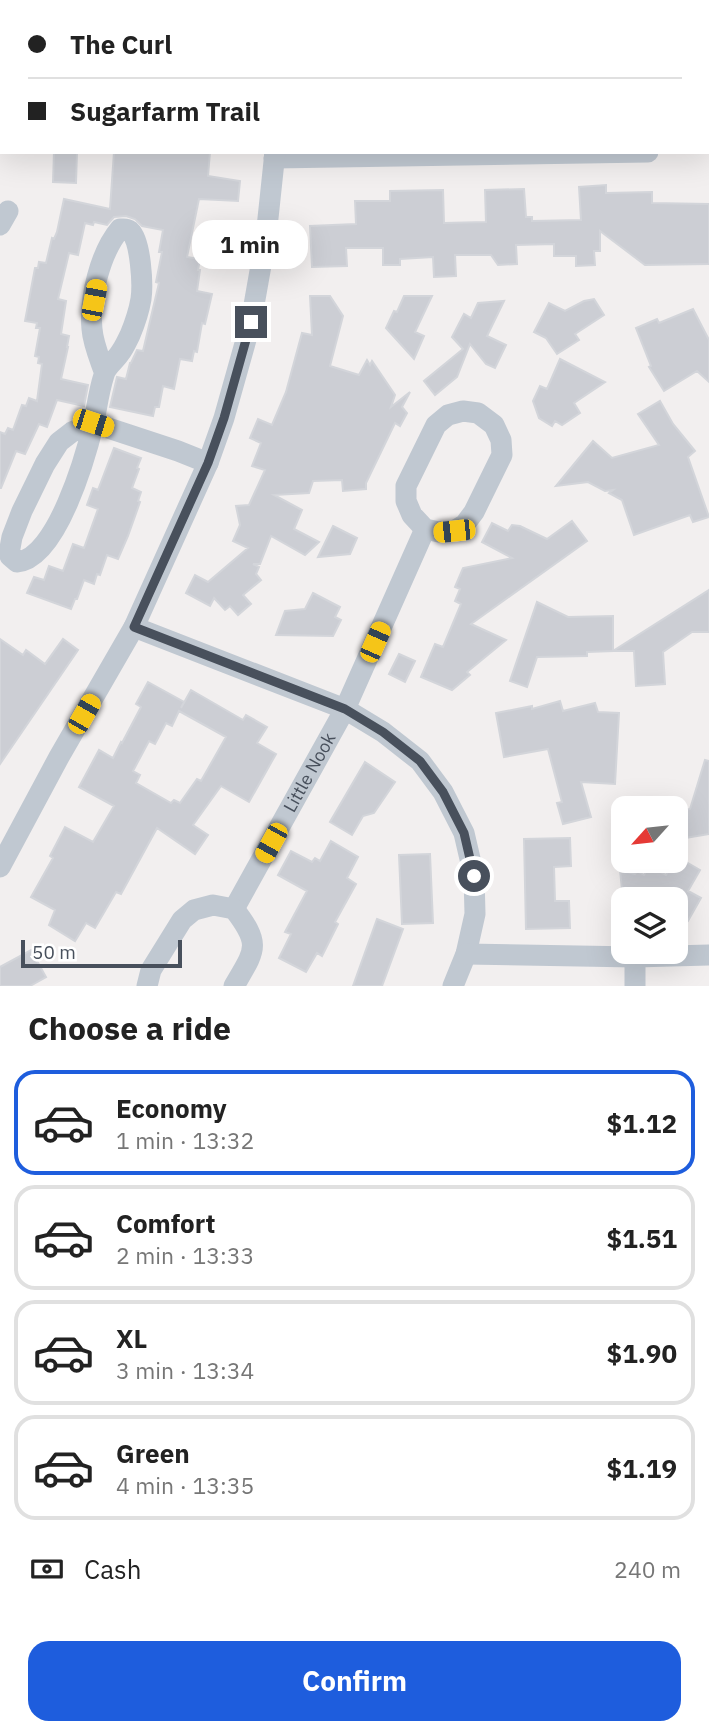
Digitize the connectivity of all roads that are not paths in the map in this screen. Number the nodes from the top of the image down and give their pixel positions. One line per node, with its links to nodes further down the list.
1 (399, 154): 2 (street)
2 (275, 155): 5 (street)
3 (104, 371): 3 (street); 4 (street)
4 (93, 423): 4 (street); 5 (street)
5 (208, 463): 7 (street)
6 (425, 529): 6 (street); 8 (street, Little Nook)
7 (134, 627): 8 (street); 9 (street)
8 (345, 709): 10 (street, Little Nook); 11 (street)
9 (0, 867)
10 (234, 909): 16 (street); 17 (street)
11 (466, 954): 14 (street); 18 (street)
12 (709, 955): 13 (street)
13 (688, 956)
14 (611, 957)
15 (635, 964): 19 (street)
16 (147, 986)
17 (234, 986)
18 (453, 986)
19 (635, 986)

